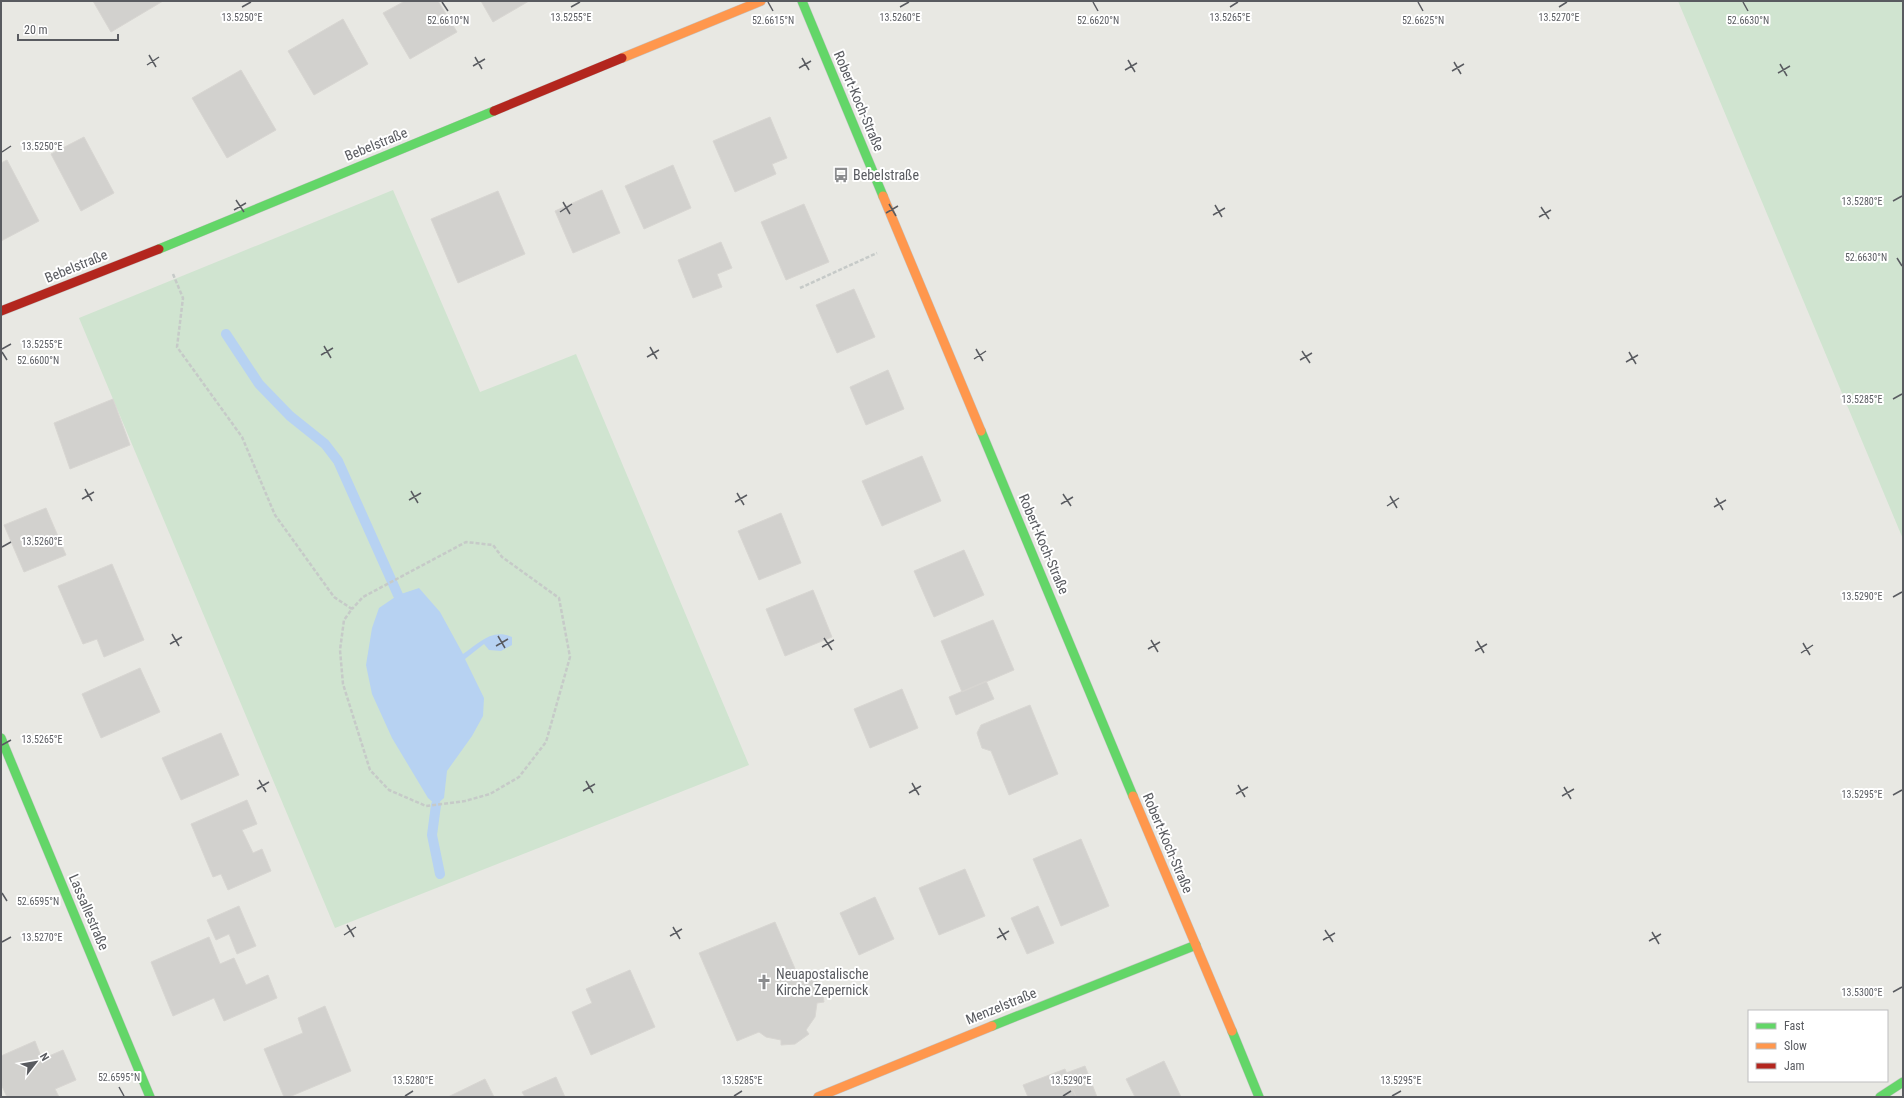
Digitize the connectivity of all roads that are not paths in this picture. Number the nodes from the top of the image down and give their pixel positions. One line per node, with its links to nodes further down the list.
1 (761, 1): 3 (street, Bebelstraße)
2 (802, 1): 5 (street, Robert-Koch-Straße)
3 (1, 311)
4 (1, 738): 7 (street, Lassallestraße)
5 (1196, 945): 8 (street, Menzelstraße); 9 (street, Robert-Koch-Straße)
6 (1903, 1082): 10 (street)
7 (150, 1097)
8 (818, 1097)
9 (1259, 1097)
10 (1880, 1097)

